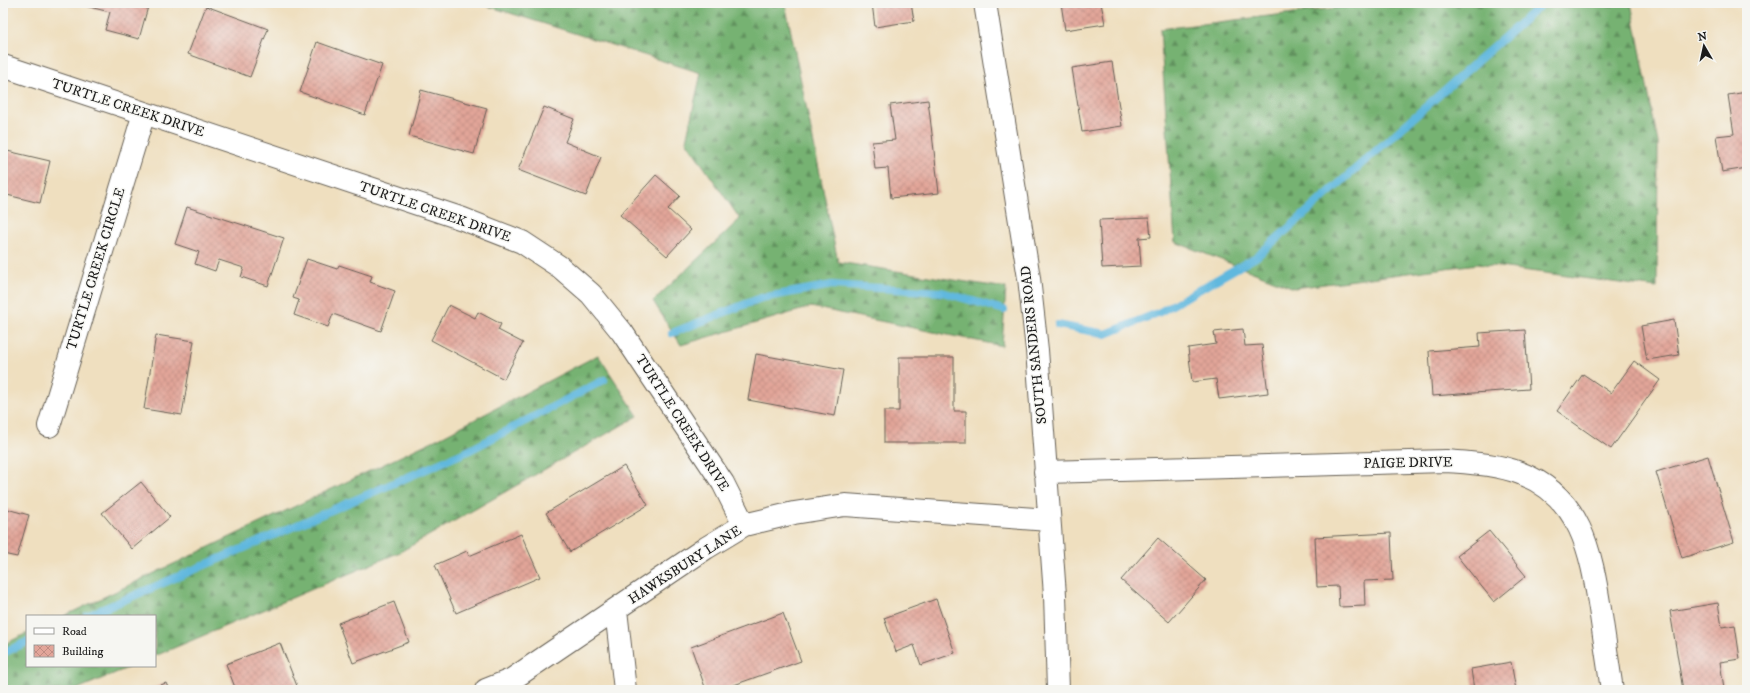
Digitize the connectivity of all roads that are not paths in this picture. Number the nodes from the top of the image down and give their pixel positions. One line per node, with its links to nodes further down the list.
1 (985, 3): 5 (street, SOUTH SANDERS ROAD)
2 (3, 66): 3 (street, TURTLE CREEK DRIVE)
3 (144, 113): 4 (street, TURTLE CREEK CIRCLE); 7 (street, TURTLE CREEK DRIVE)
4 (49, 426)
5 (1045, 472): 6 (street, SOUTH SANDERS ROAD); 12 (street, PAIGE DRIVE)
6 (1049, 520): 7 (street, HAWKSBURY LANE); 11 (street, SOUTH SANDERS ROAD)
7 (744, 526): 8 (street, HAWKSBURY LANE)
8 (616, 610): 9 (street, HAWKSBURY LANE); 10 (street)
9 (486, 690)
10 (625, 690)
11 (1058, 690)
12 (1612, 690)

